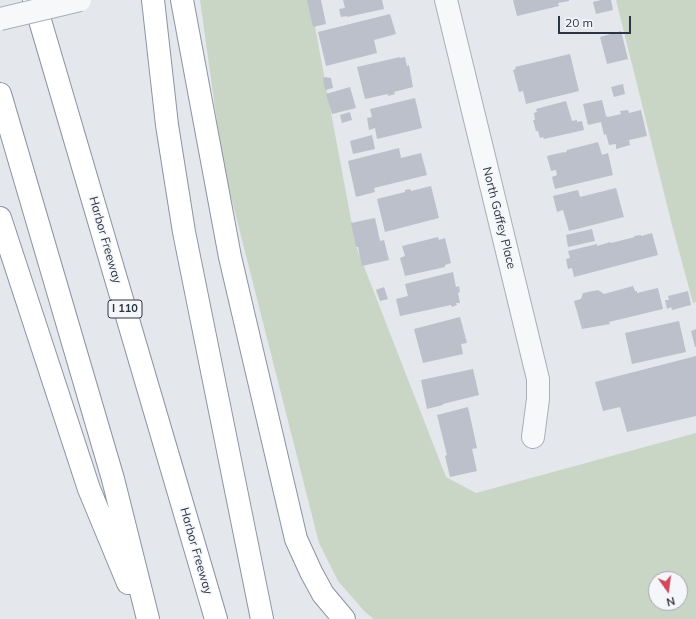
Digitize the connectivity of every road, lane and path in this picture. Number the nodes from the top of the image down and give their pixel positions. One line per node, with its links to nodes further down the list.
1 (34, 0): 12 (highway, Harbor Freeway / I 110)
2 (80, 0): 6 (street, bridge)
3 (153, 0): 13 (highway)
4 (182, 0): 14 (highway)
5 (446, 0): 9 (street, North Gaffey Place)
6 (0, 19)
7 (0, 94): 11 (highway)
8 (0, 218): 10 (highway)
9 (532, 437)
10 (142, 619)
11 (148, 619)
12 (216, 619)
13 (262, 619)
14 (344, 619)

